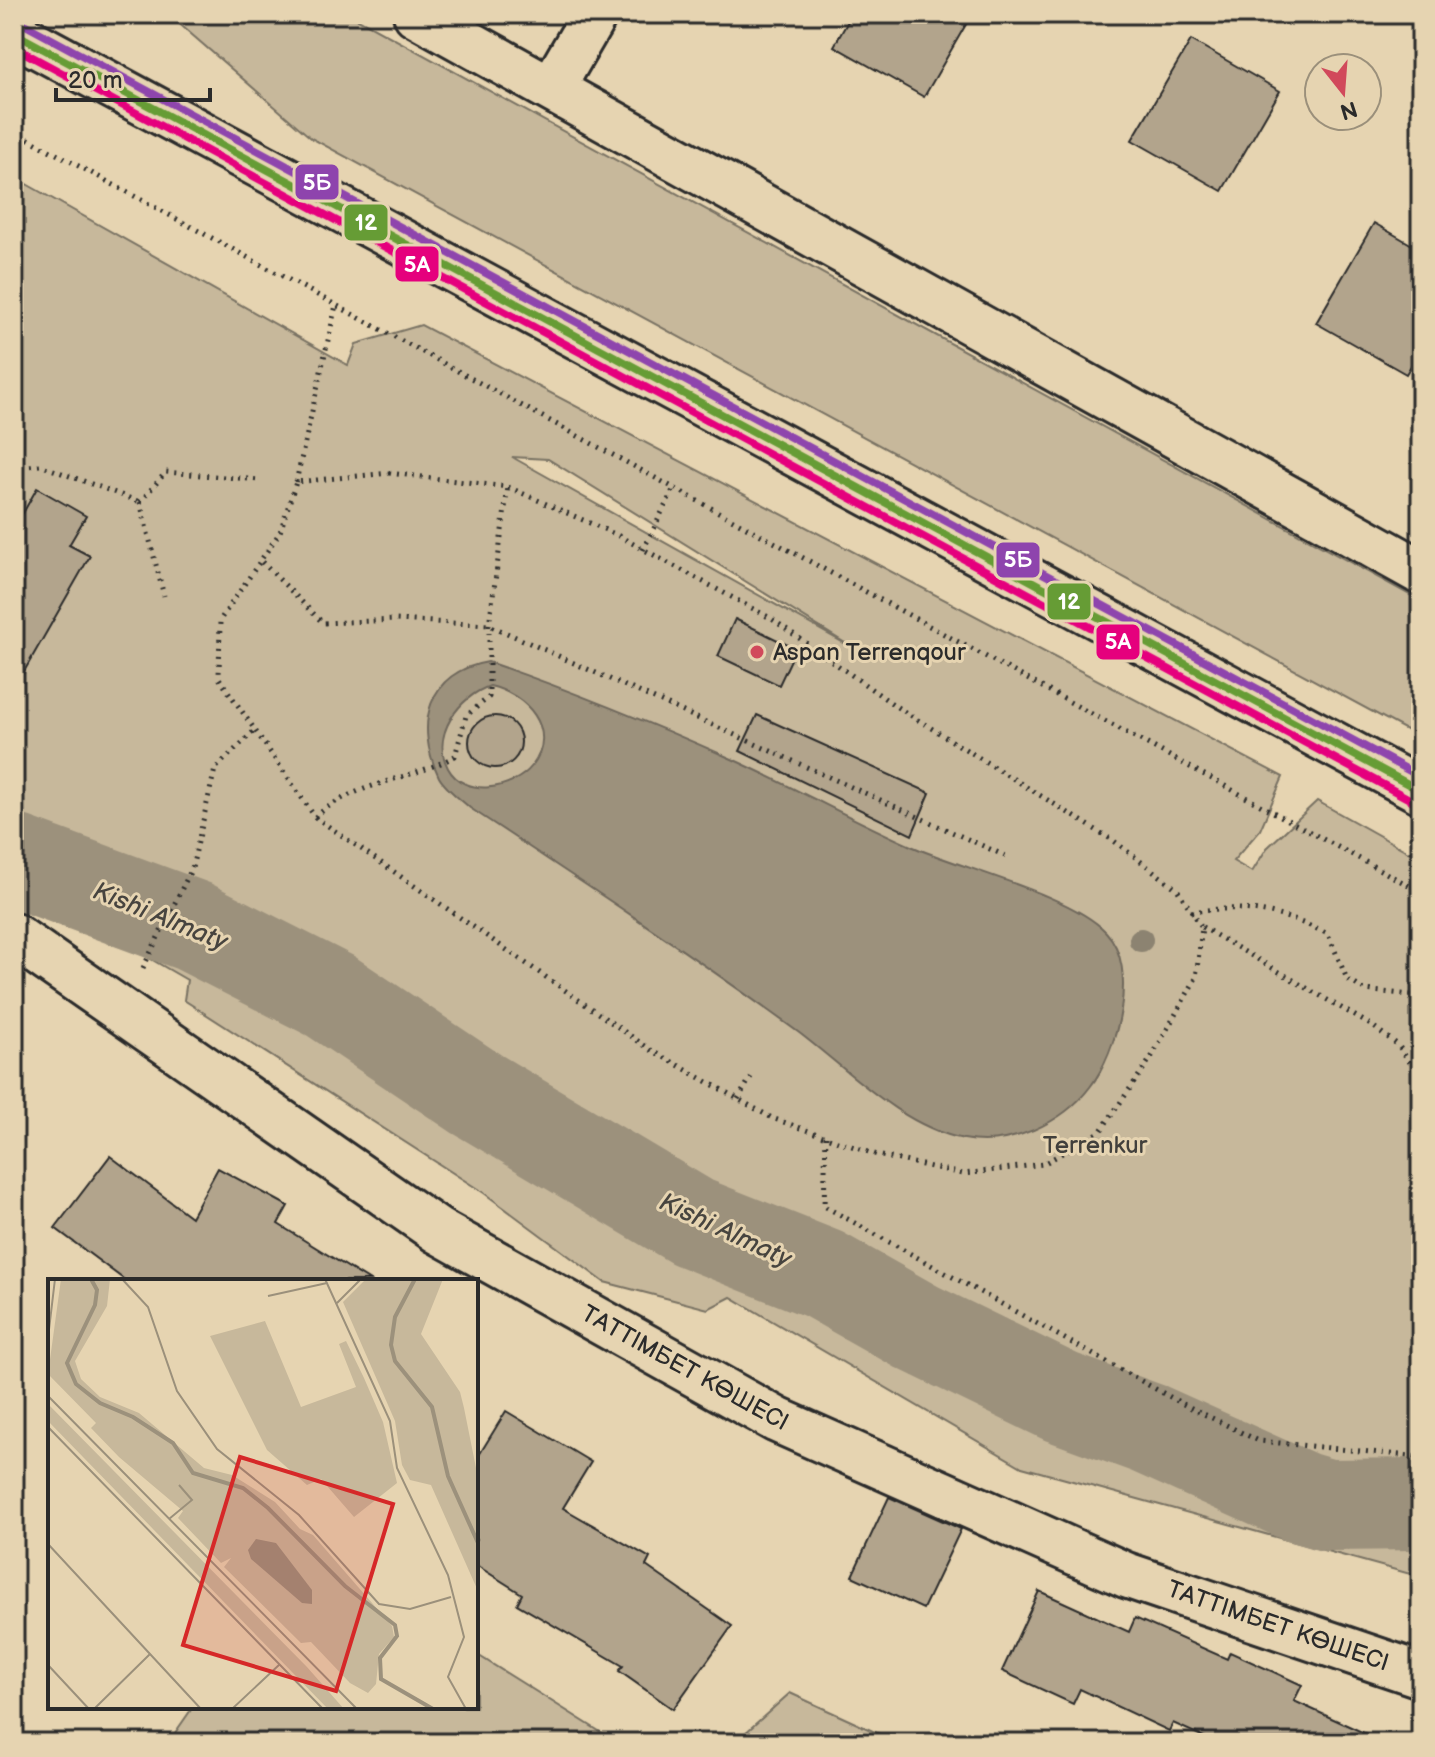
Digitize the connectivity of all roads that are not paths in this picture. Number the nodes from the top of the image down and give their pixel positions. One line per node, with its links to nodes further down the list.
1 (416, 14): 4 (street)
2 (595, 14): 4 (street)
3 (14, 33): 6 (street)
4 (552, 88): 5 (street)
5 (1421, 572)
6 (1421, 791)
7 (14, 936): 8 (street, ТАТТІМБЕТ КӨШЕСІ)
8 (1421, 1675)

